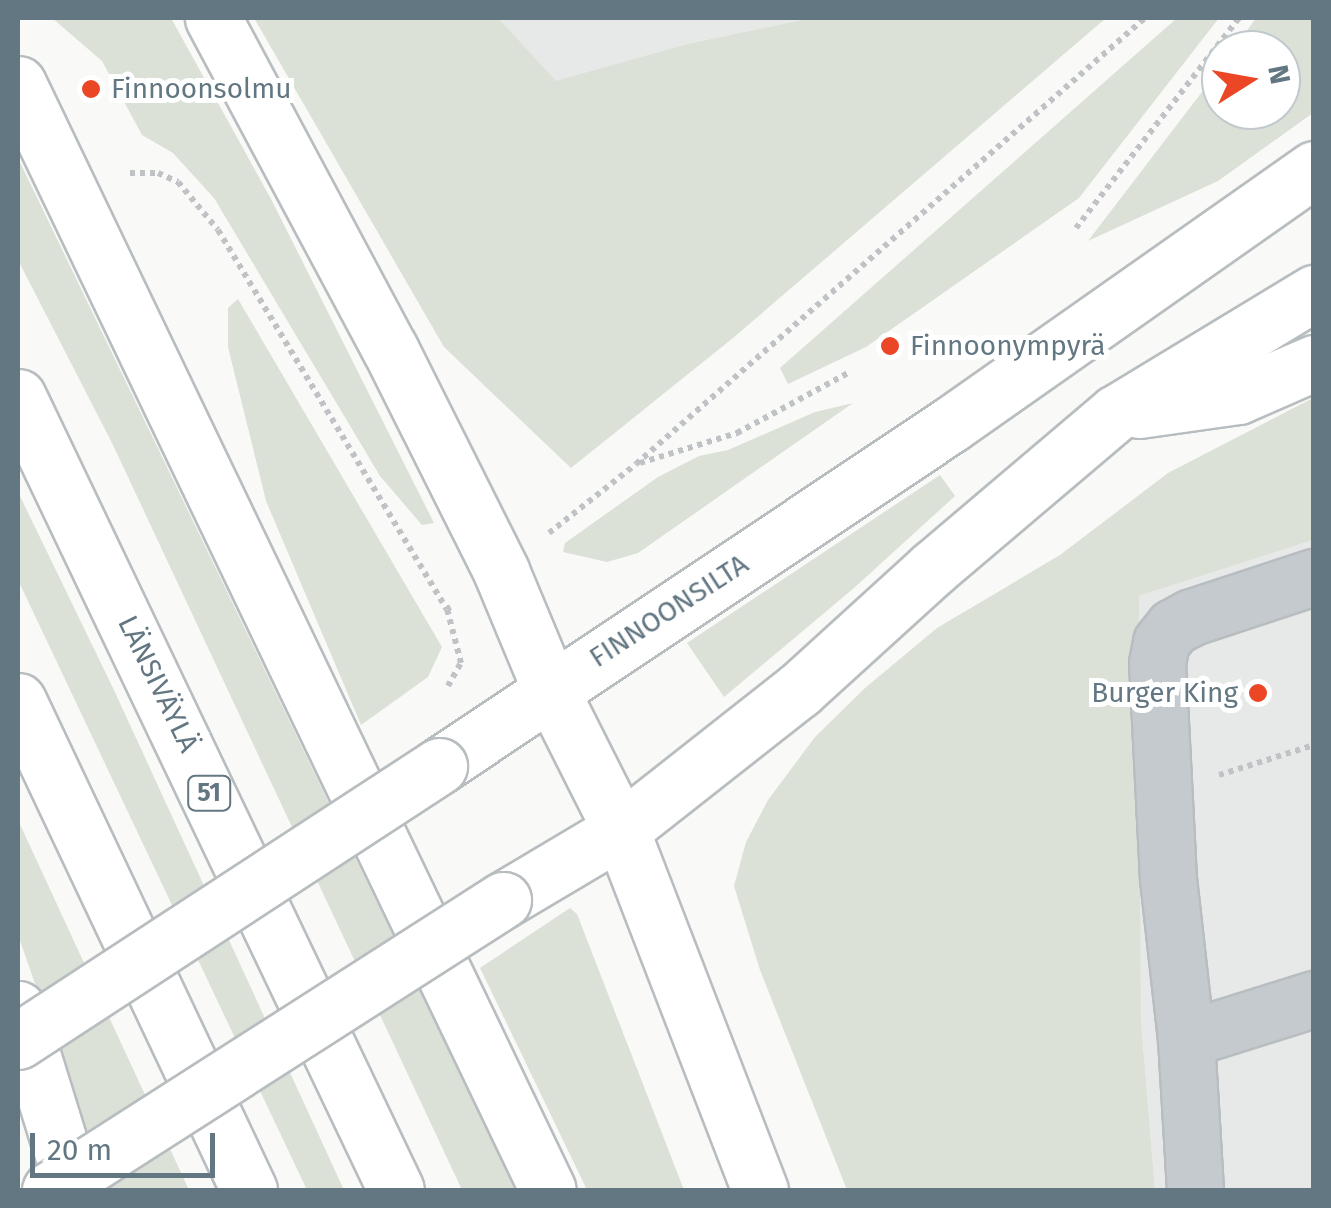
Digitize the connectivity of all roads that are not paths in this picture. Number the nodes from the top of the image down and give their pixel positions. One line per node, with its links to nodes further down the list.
1 (213, 18): 9 (main road)
2 (18, 84): 20 (main road)
3 (1314, 169): 9 (main road, FINNOONSILTA)
4 (1314, 293): 7 (main road)
5 (1314, 364): 7 (main road)
6 (18, 397): 19 (main road, LÄNSIVÄYLÄ / 51)
7 (1116, 413): 11 (main road)
8 (1314, 577): 14 (lane)
9 (550, 688): 11 (main road); 15 (main road, FINNOONSILTA, bridge)
10 (18, 701): 18 (main road)
11 (621, 830): 16 (main road, bridge); 21 (main road)
12 (1314, 999): 14 (lane)
13 (18, 1009): 17 (main road)
14 (1186, 1039): 22 (lane)
15 (18, 1041)
16 (50, 1190)
17 (74, 1190)
18 (250, 1190)
19 (396, 1190)
20 (548, 1190)
21 (760, 1190)
22 (1195, 1190)

